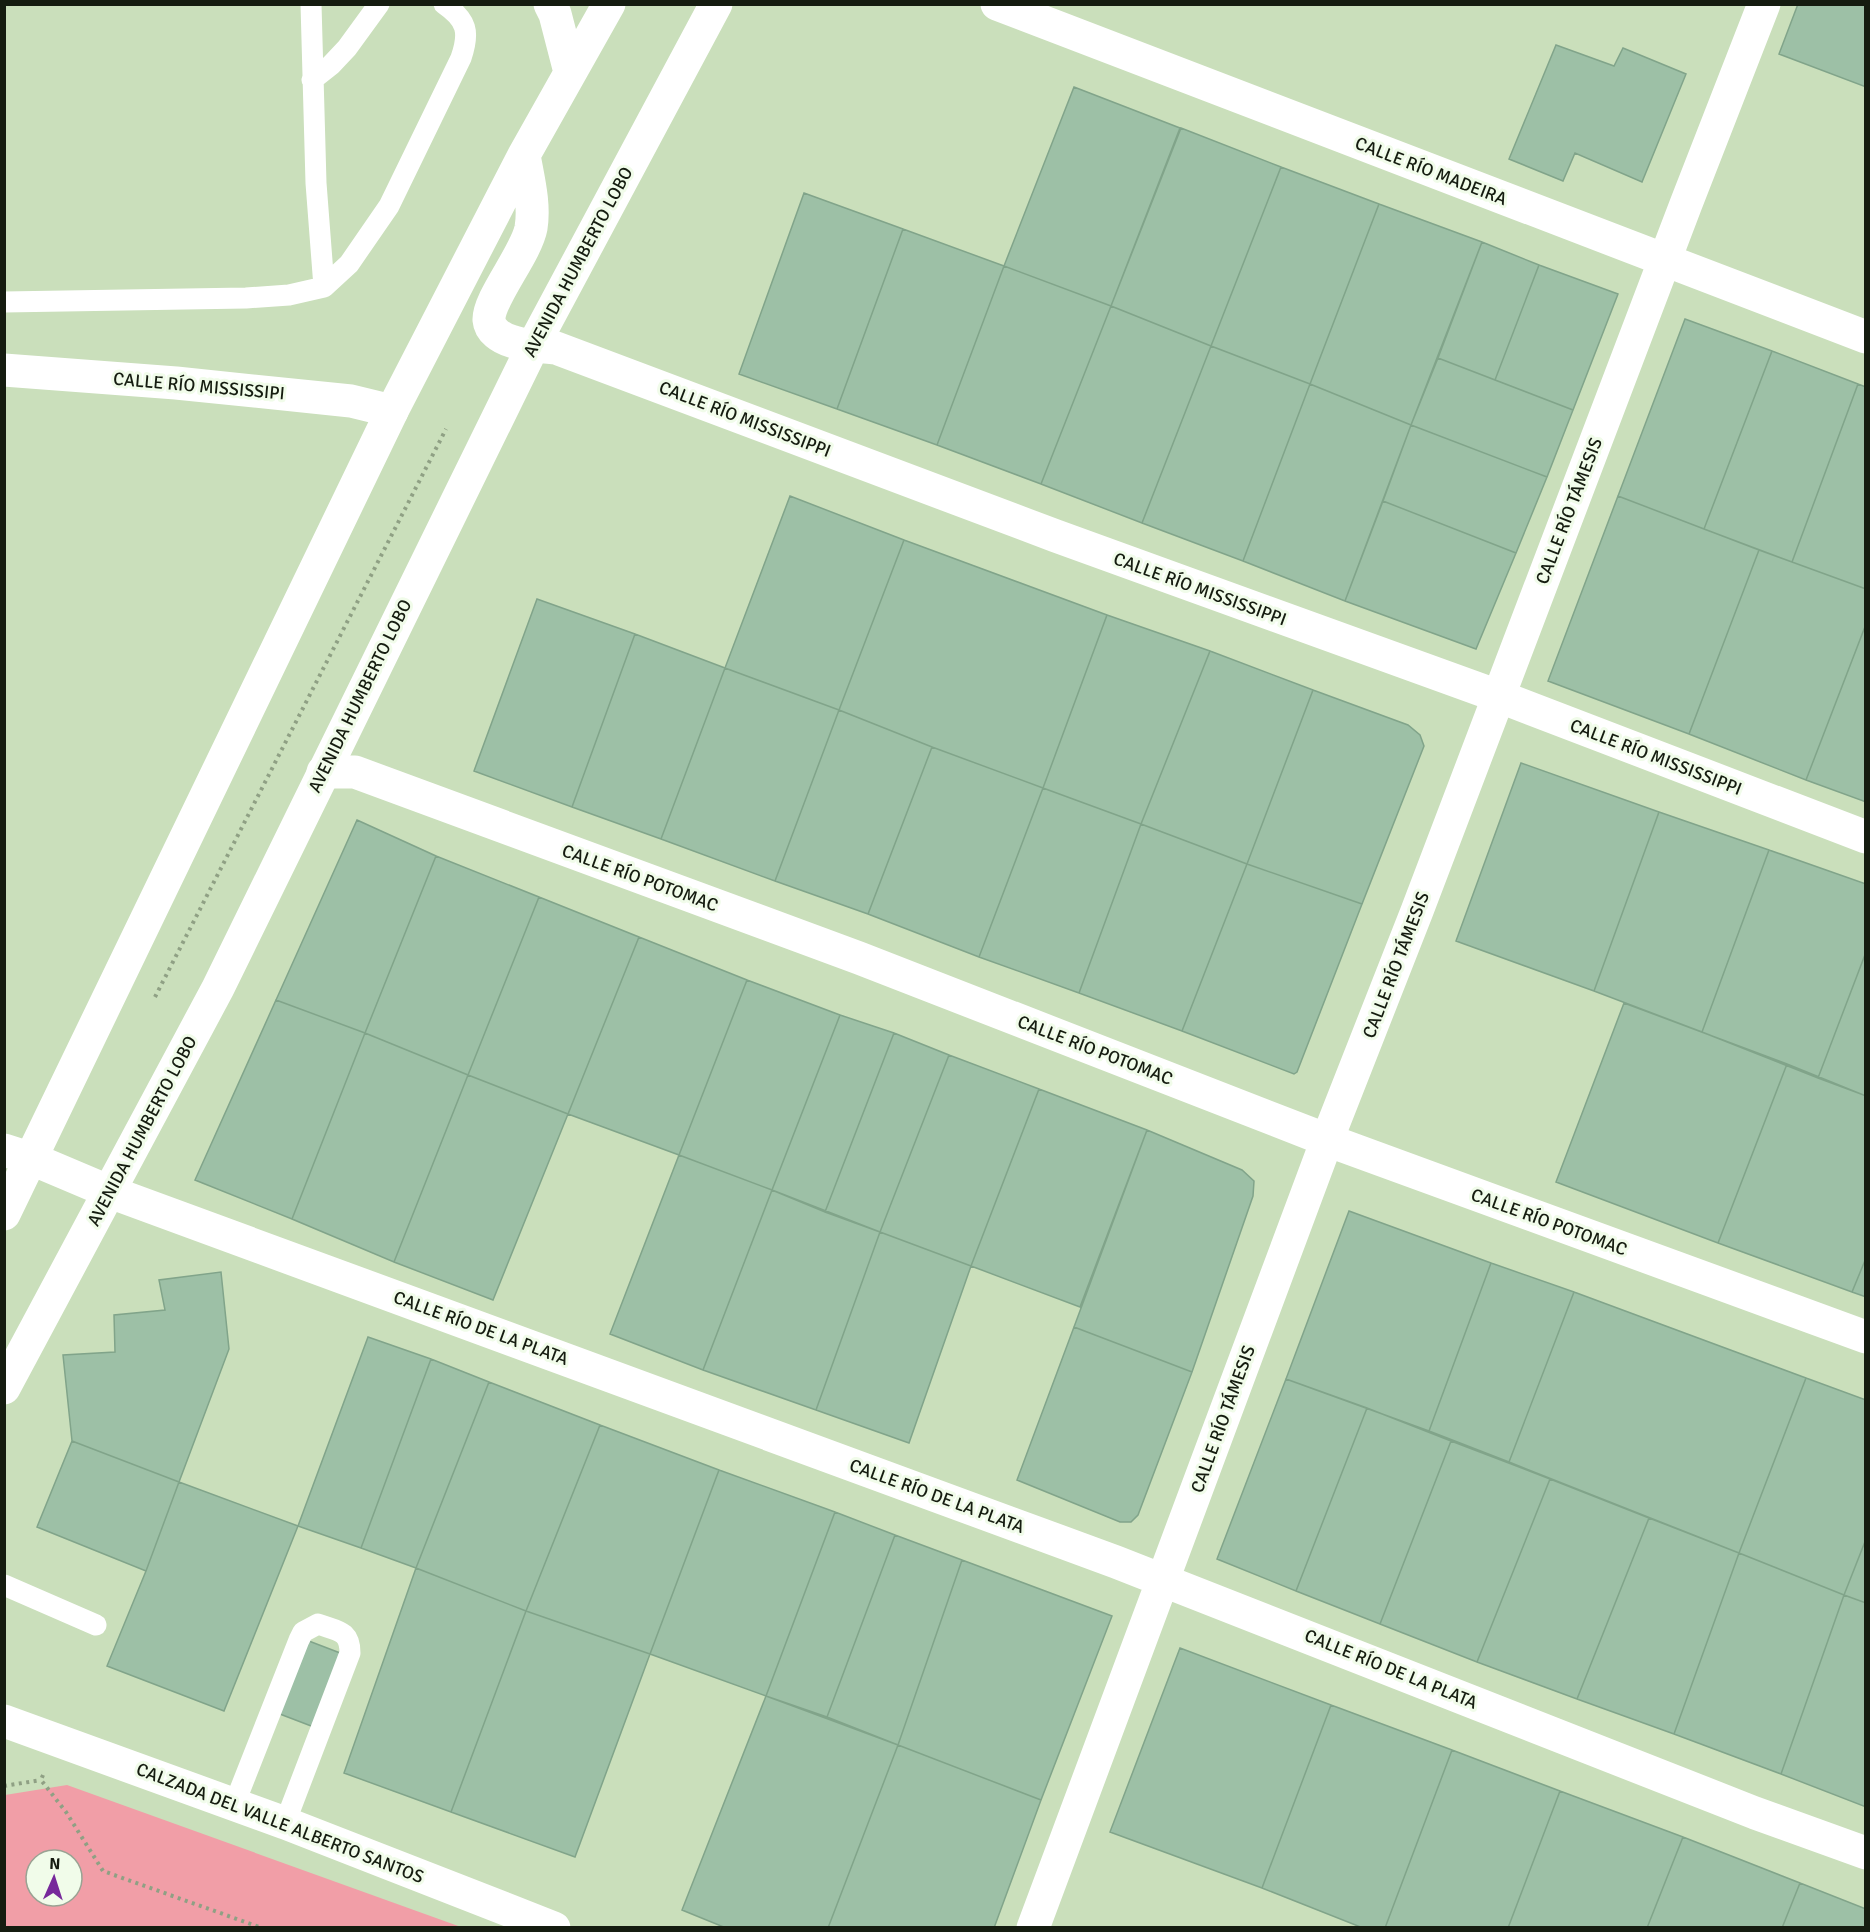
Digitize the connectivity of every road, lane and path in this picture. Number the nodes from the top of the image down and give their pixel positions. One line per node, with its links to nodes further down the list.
1 (311, 4): 10 (lane)
2 (379, 4): 10 (lane)
3 (444, 4): 13 (lane)
4 (550, 4): 9 (street)
5 (609, 4): 9 (street)
6 (716, 4): 16 (street, AVENIDA HUMBERTO LOBO)
7 (997, 4): 12 (street, CALLE RÍO MADEIRA)
8 (1764, 4): 12 (street, CALLE RÍO TÁMESIS)
9 (570, 72): 11 (street)
10 (312, 80): 13 (lane)
11 (524, 155): 16 (street, CALLE RÍO MISSISSIPPI); 18 (street)
12 (1665, 261): 15 (street, CALLE RÍO MADEIRA); 20 (street, CALLE RÍO TÁMESIS)
13 (324, 287): 14 (lane)
14 (4, 302)
15 (1866, 337)
16 (533, 346): 20 (street, CALLE RÍO MISSISSIPPI); 21 (street, AVENIDA HUMBERTO LOBO)
17 (4, 370): 18 (street, CALLE RÍO MISSISSIPI)
18 (392, 411): 25 (street)
19 (452, 419): 23 (path)
20 (1498, 696): 22 (street, CALLE RÍO MISSISSIPPI); 24 (street, CALLE RÍO TÁMESIS)
21 (323, 772): 24 (street, CALLE RÍO POTOMAC); 26 (street, AVENIDA HUMBERTO LOBO)
22 (1866, 837)
23 (152, 1002)
24 (1327, 1140): 28 (street, CALLE RÍO POTOMAC); 30 (street, CALLE RÍO TÁMESIS)
25 (18, 1155): 26 (street, CALLE RÍO DE LA PLATA); 27 (street)
26 (110, 1192): 29 (street, AVENIDA HUMBERTO LOBO); 30 (street, CALLE RÍO DE LA PLATA)
27 (4, 1214)
28 (1866, 1337)
29 (4, 1388)
30 (1163, 1579): 39 (street, CALLE RÍO DE LA PLATA); 42 (street, CALLE RÍO TÁMESIS)
31 (4, 1585): 32 (lane)
32 (96, 1625)
33 (4, 1721): 34 (street, CALZADA DEL VALLE ALBERTO SANTOS)
34 (57, 1740): 35 (path); 37 (street, CALZADA DEL VALLE ALBERTO SANTOS)
35 (41, 1780): 36 (path); 40 (path)
36 (4, 1786)
37 (234, 1805): 38 (street, CALZADA DEL VALLE ALBERTO SANTOS); 38 (lane)
38 (285, 1823): 41 (street, CALZADA DEL VALLE ALBERTO SANTOS)
39 (1866, 1853)
40 (262, 1928)
41 (554, 1928)
42 (1034, 1928)

